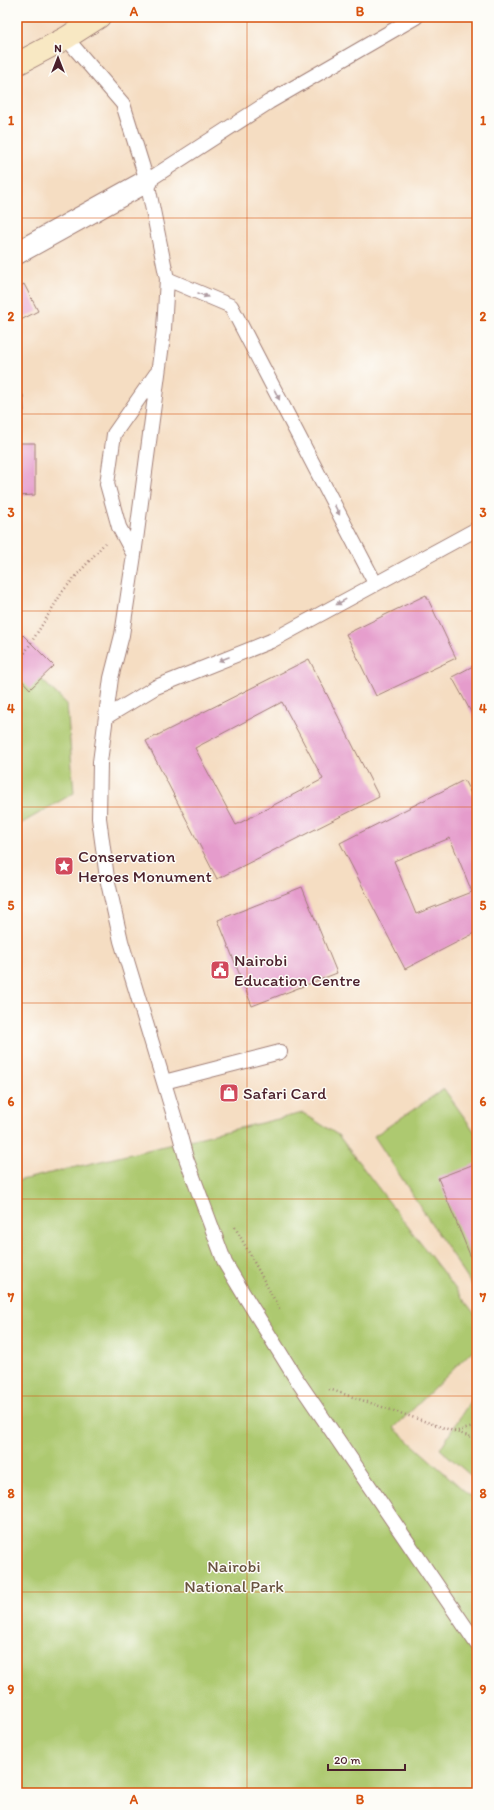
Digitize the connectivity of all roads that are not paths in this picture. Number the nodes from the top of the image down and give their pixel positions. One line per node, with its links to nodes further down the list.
1 (99, 17): 3 (main road)
2 (416, 17): 5 (lane)
3 (66, 38): 4 (main road); 5 (lane)
4 (17, 64)
5 (147, 181): 6 (street); 7 (lane)
6 (17, 253)
7 (167, 279): 8 (lane); 11 (lane, one-way to 11)
8 (158, 372): 10 (lane); 10 (lane)
9 (477, 529): 11 (lane)
10 (134, 555): 12 (lane)
11 (375, 583): 12 (lane, one-way to 12)
12 (106, 717): 14 (lane)
13 (280, 1052): 14 (lane)
14 (164, 1082): 15 (lane)
15 (477, 1644)

